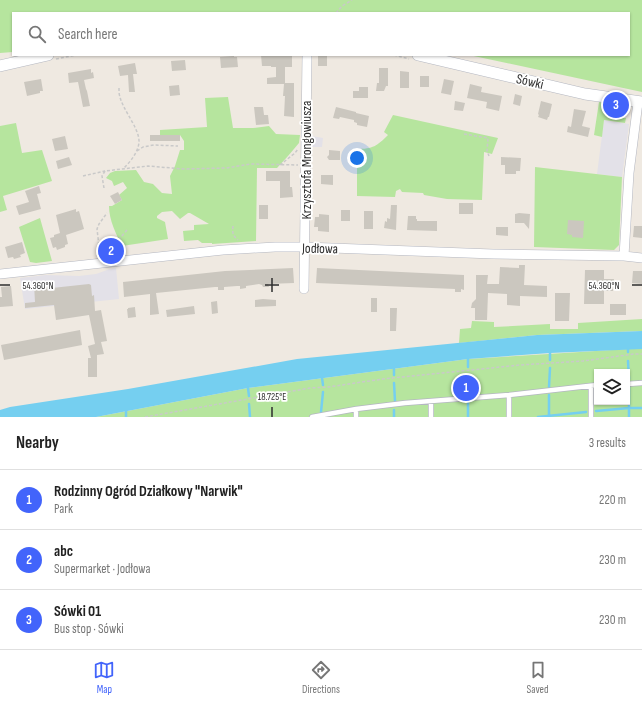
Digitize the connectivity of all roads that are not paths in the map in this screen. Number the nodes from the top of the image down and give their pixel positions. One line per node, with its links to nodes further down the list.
1 (44, 56): 4 (street)
2 (307, 56): 6 (street, Krzysztofa Mrongowiusza)
3 (422, 56): 5 (street, Sówki)
4 (0, 66)
5 (640, 102): 7 (street)
6 (305, 247): 7 (street, Jodłowa); 9 (street, Jodłowa); 10 (street, Krzysztofa Mrongowiusza)
7 (624, 256): 8 (street, Jodłowa)
8 (642, 258)
9 (0, 274)
10 (304, 289)
11 (642, 383): 12 (lane)
12 (630, 384)
13 (591, 386): 14 (lane); 15 (lane); 22 (lane)
14 (594, 386)
15 (509, 395): 16 (lane); 21 (lane)
16 (431, 401): 17 (lane); 20 (lane)
17 (356, 409): 18 (lane); 19 (lane)
18 (312, 417)
19 (356, 417)
20 (431, 417)
21 (510, 417)
22 (591, 417)

